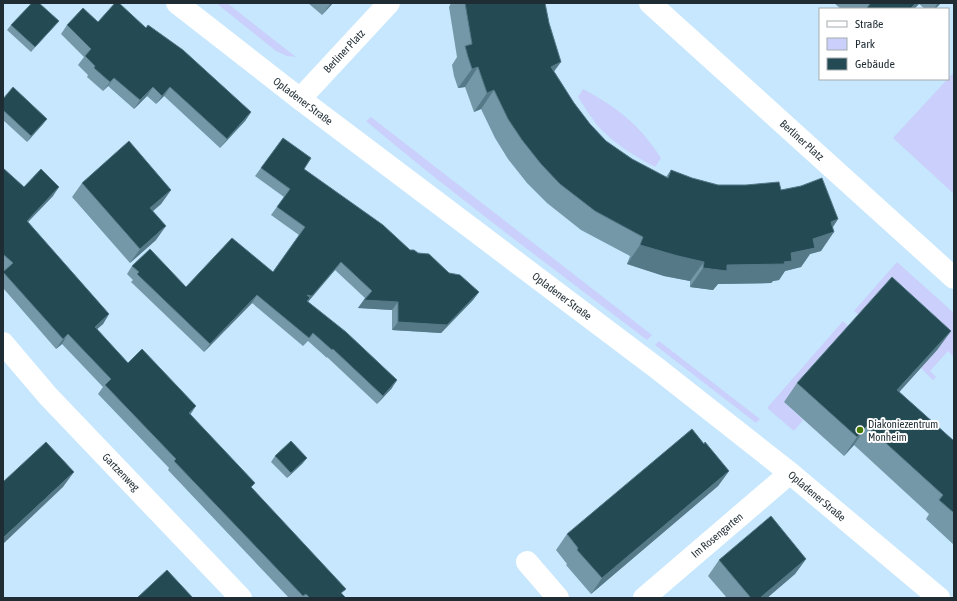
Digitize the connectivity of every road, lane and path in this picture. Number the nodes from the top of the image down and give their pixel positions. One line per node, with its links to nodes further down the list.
1 (178, 3): 4 (street, Opladener Straße)
2 (389, 3): 4 (street, Berliner Platz)
3 (650, 3): 5 (street, Berliner Platz)
4 (300, 98): 7 (street, Opladener Straße)
5 (954, 278)
6 (3, 344): 9 (street, Gartzenweg)
7 (790, 473): 11 (street, Im Rosengarten); 12 (street, Opladener Straße)
8 (527, 562): 10 (street)
9 (241, 598)
10 (558, 598)
11 (644, 598)
12 (939, 598)

